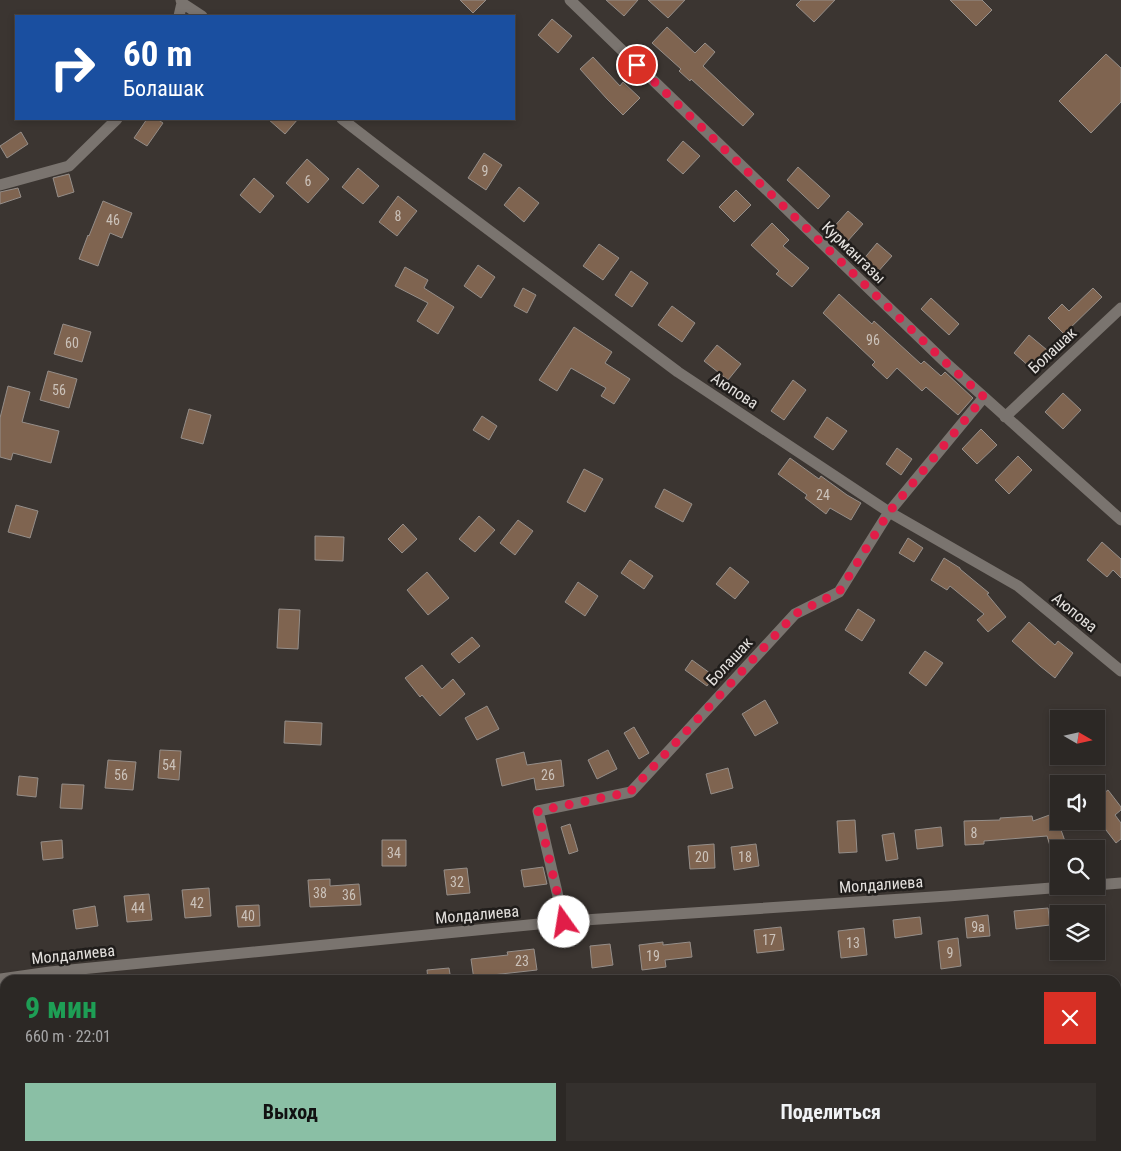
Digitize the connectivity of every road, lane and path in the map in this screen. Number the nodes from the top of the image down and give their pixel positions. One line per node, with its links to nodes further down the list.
1 (570, 0): 9 (street, Курмангазы)
2 (182, 1): 3 (street); 4 (street)
3 (179, 15)
4 (201, 15)
5 (116, 120): 7 (street)
6 (343, 120): 11 (street, Аюпова)
7 (0, 186)
8 (1121, 308): 10 (street, Болашак)
9 (984, 397): 10 (street, Курмангазы); 11 (street, Болашак)
10 (1006, 417): 12 (street, Курмангазы)
11 (889, 512): 13 (street, Аюпова); 17 (street, Болашак)
12 (1121, 520)
13 (1121, 671)
14 (1121, 883): 15 (street)
15 (1105, 884)
16 (1050, 888): 17 (street, Молдалиева)
17 (564, 922): 18 (street, Молдалиева)
18 (30, 975)

